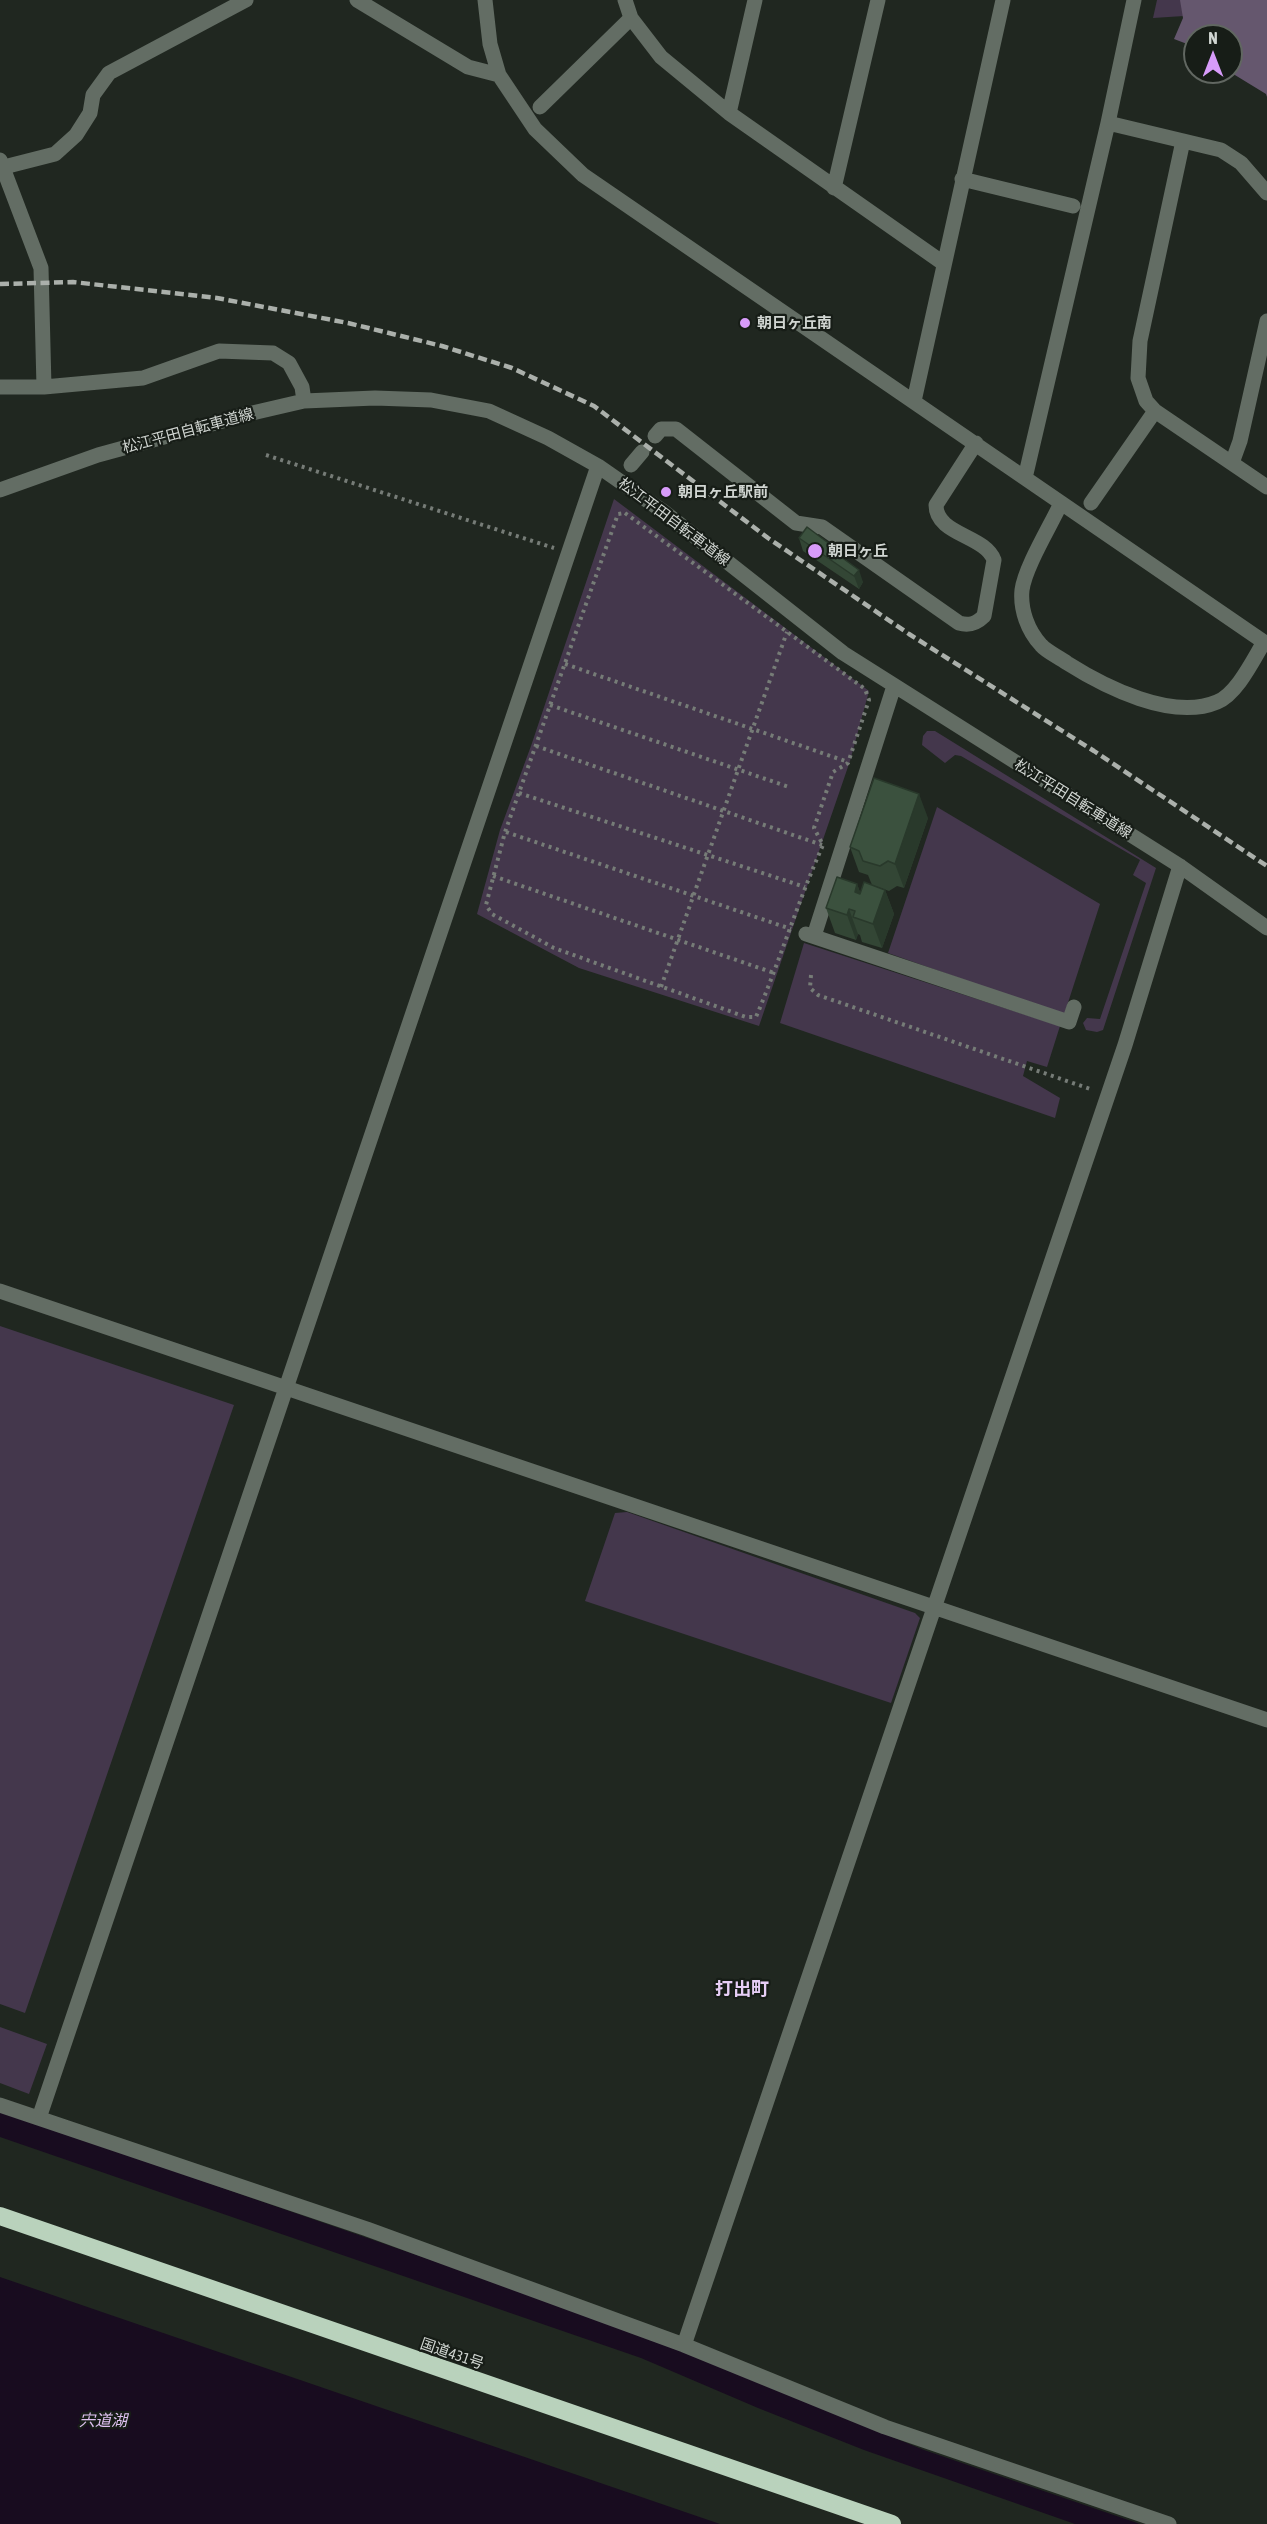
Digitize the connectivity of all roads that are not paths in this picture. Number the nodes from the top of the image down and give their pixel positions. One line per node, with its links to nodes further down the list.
1 (246, 0): 15 (street)
2 (357, 0): 10 (street)
3 (485, 0): 10 (street)
4 (625, 0): 9 (street)
5 (755, 0): 12 (street)
6 (878, 0): 17 (street)
7 (1003, 0): 16 (street)
8 (1134, 0): 13 (street)
9 (631, 18): 11 (street); 12 (street)
10 (499, 75): 25 (street)
11 (540, 107)
12 (729, 113): 17 (street)
13 (1108, 123): 14 (street); 33 (street)
14 (1183, 141): 18 (street); 26 (street)
15 (2, 164): 23 (street)
16 (962, 179): 19 (street); 20 (street)
17 (834, 188): 20 (street)
18 (1267, 194)
19 (1073, 206)
20 (943, 263): 25 (street)
21 (1267, 321): 30 (street)
22 (0, 387): 23 (street)
23 (44, 387): 24 (street)
24 (304, 401): 32 (street, 松江平田自転車道線); 35 (street, 松江平田自転車道線)
25 (914, 401): 28 (street)
26 (1155, 411): 30 (street); 37 (street)
27 (655, 436): 28 (street)
28 (976, 443): 33 (street)
29 (642, 452): 31 (street)
30 (1232, 463): 34 (street)
31 (631, 465)
32 (598, 466): 39 (street, 松江平田自転車道線); 44 (street)
33 (1025, 478): 36 (street)
34 (1267, 487)
35 (0, 490)
36 (1061, 503): 38 (street); 38 (street)
37 (1091, 503)
38 (1266, 643)
39 (894, 686): 40 (street, 松江平田自転車道線); 42 (street)
40 (1180, 866): 41 (street, 松江平田自転車道線); 45 (street)
41 (1267, 928)
42 (1074, 1007)
43 (0, 1291): 44 (street)
44 (286, 1387): 45 (street); 48 (street)
45 (933, 1607): 46 (street); 50 (street)
46 (1267, 1720)
47 (0, 2105): 48 (street)
48 (39, 2118): 50 (street)
49 (0, 2216): 51 (highway, 国道431号)
50 (684, 2345): 52 (street)
51 (892, 2524)
52 (1169, 2524)

